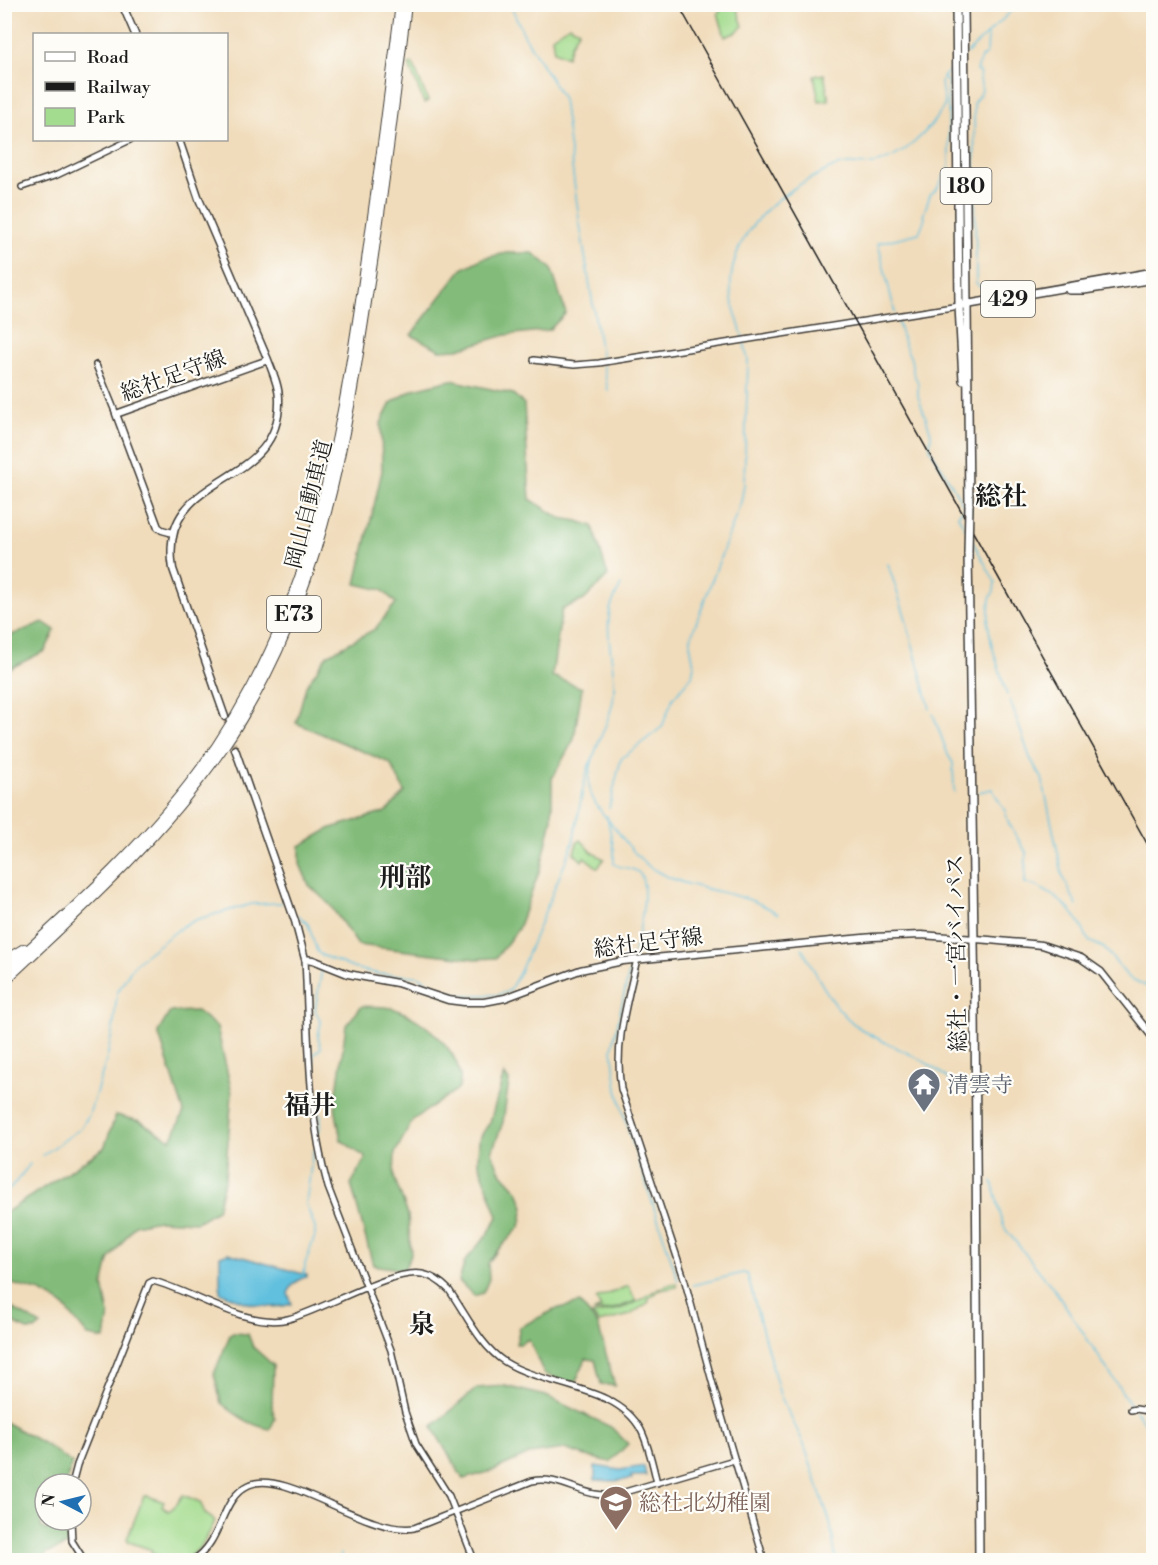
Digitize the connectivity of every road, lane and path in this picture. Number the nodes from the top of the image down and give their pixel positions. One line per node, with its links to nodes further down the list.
1 (122, 4): 6 (main road)
2 (400, 4): 15 (highway, 岡山自動車道 / E73)
3 (407, 4): 15 (highway, 岡山自動車道 / E73)
4 (956, 4): 14 (highway, 総社・一宮バイパス / 180)
5 (964, 4): 13 (highway, 総社・一宮バイパス / 180)
6 (135, 33)
7 (128, 141): 9 (street)
8 (179, 141): 16 (main road)
9 (22, 187)
10 (1154, 272): 12 (highway, 429)
11 (1154, 279): 12 (highway, 429)
12 (1057, 290): 13 (highway, 429)
13 (967, 305): 14 (highway, 429); 20 (highway, 総社・一宮バイパス / 180)
14 (959, 306): 17 (street); 20 (highway, 総社・一宮バイパス / 180)
15 (354, 358): 24 (highway, 岡山自動車道 / E73)
16 (268, 360): 19 (main road, 総社足守線); 21 (main road)
17 (534, 360)
18 (96, 365): 19 (street)
19 (116, 414): 21 (main road, 総社足守線)
20 (967, 416): 26 (highway, 総社・一宮バイパス / 180, bridge)
21 (173, 533): 22 (main road)
22 (225, 717)
23 (236, 749): 27 (main road)
24 (124, 863): 25 (highway, 岡山自動車道 / E73); 31 (highway, 岡山自動車道 / E73)
25 (41, 938): 29 (highway); 30 (highway, 岡山自動車道 / E73)
26 (974, 938): 28 (main road, 総社足守線); 32 (main road, 総社足守線); 45 (highway, 総社・一宮バイパス / 180)
27 (305, 959): 28 (main road, 総社足守線); 33 (street)
28 (637, 959): 36 (street)
29 (4, 960)
30 (4, 971)
31 (4, 982)
32 (1154, 1040)
33 (367, 1288): 37 (street); 38 (street); 39 (street)
34 (1133, 1410): 35 (street)
35 (1154, 1412)
36 (734, 1460): 38 (street); 44 (street)
37 (75, 1472)
38 (657, 1483): 39 (street)
39 (455, 1511): 42 (street); 43 (street)
40 (72, 1532): 41 (street)
41 (84, 1560)
42 (193, 1560)
43 (474, 1560)
44 (764, 1560)
45 (979, 1560)

